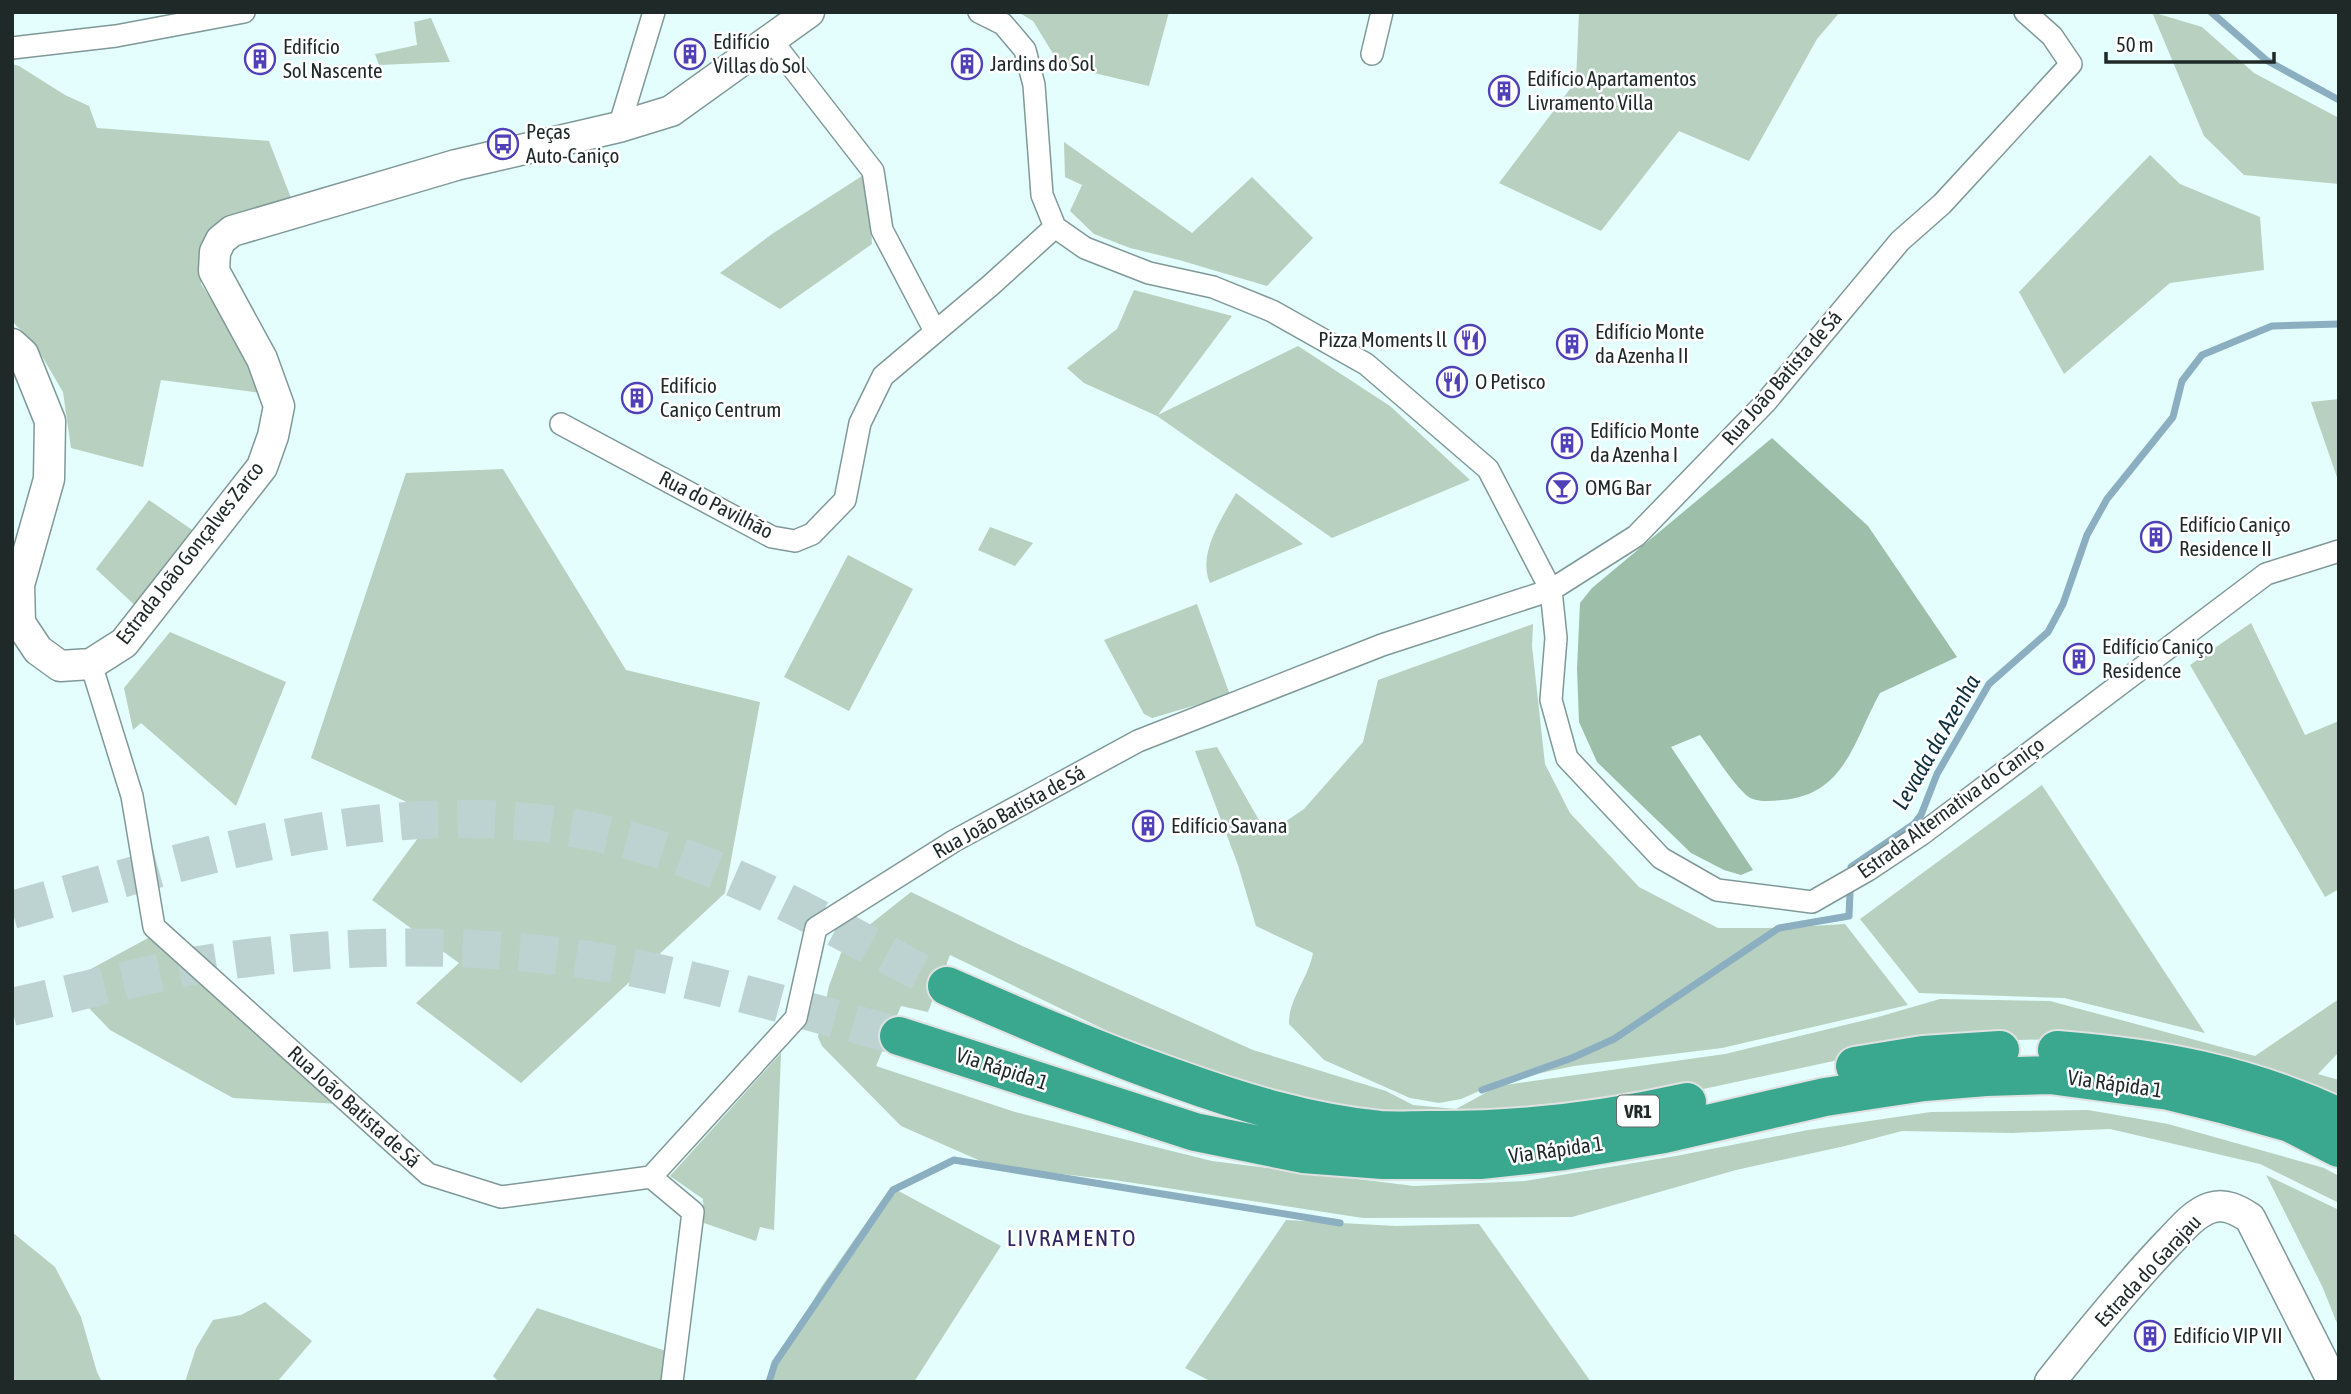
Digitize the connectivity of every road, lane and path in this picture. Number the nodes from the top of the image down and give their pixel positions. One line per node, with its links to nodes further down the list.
1 (244, 12): 8 (street)
2 (653, 12): 10 (street)
3 (809, 12): 7 (street, Estrada João Gonçalves Zarco)
4 (979, 12): 11 (street)
5 (1382, 12): 9 (street)
6 (2025, 12): 16 (street, Rua João Batista de Sá)
7 (772, 41): 10 (street, Estrada João Gonçalves Zarco); 12 (street)
8 (12, 48)
9 (1371, 54)
10 (620, 127): 17 (street, Estrada João Gonçalves Zarco)
11 (1055, 227): 12 (street, Rua do Pavilhão); 16 (street, Estrada Alternativa do Caniço)
12 (935, 331): 14 (street, Rua do Pavilhão)
13 (12, 344): 17 (street)
14 (561, 424)
15 (2339, 551): 16 (street, Estrada Alternativa do Caniço)
16 (1551, 590): 22 (street, Rua João Batista de Sá)
17 (91, 664): 22 (street, Rua João Batista de Sá)
18 (947, 986): 20 (highway, Via Rápida 1 / VR1)
19 (899, 1036): 21 (highway, Via Rápida 1 / VR1)
20 (2339, 1117)
21 (2339, 1148)
22 (651, 1177): 23 (street)
23 (672, 1382)
24 (2050, 1382): 25 (street, Estrada do Garajau)
25 (2333, 1382)

